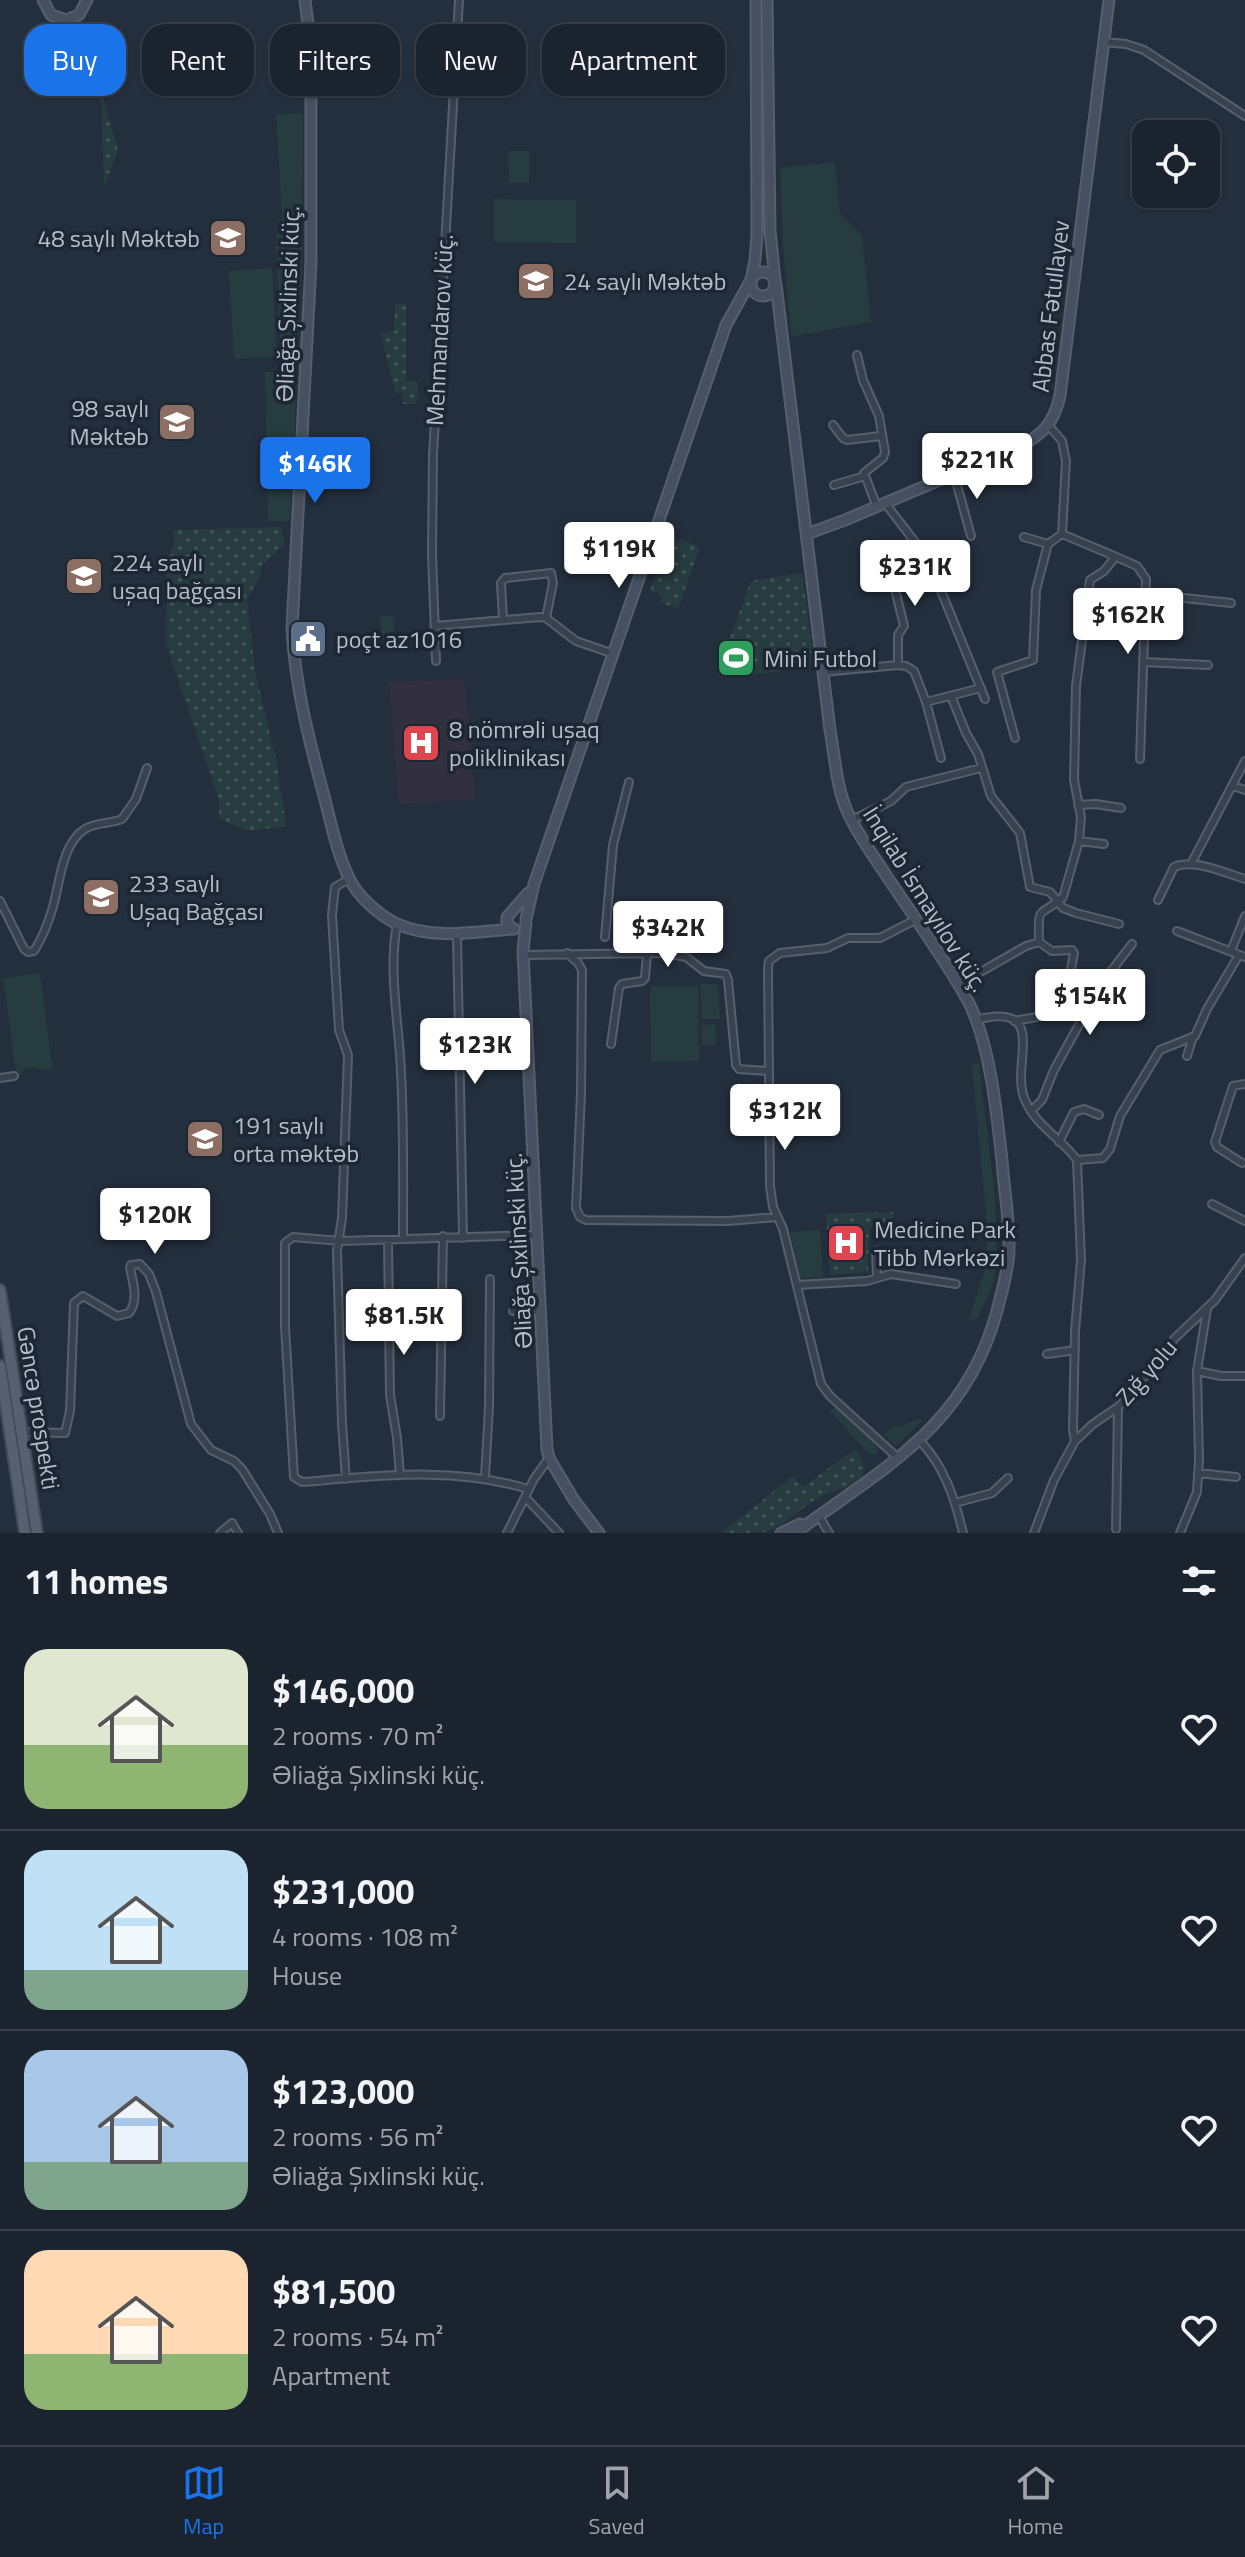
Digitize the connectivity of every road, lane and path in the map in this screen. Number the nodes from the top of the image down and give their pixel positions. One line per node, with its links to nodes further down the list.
1 (43, 0): 2 (main road)
2 (87, 0)
3 (305, 0): 61 (main road, Əliağa Şıxlinski küç.)
4 (459, 0): 34 (street, Mehmandarov küç.)
5 (756, 0): 10 (main road)
6 (767, 0): 11 (main road, İnqilab İsmayılov küç.)
7 (1109, 0): 8 (main road, Abbas Fətullayev)
8 (1104, 42): 9 (street); 17 (main road, Abbas Fətullayev)
9 (1245, 116)
10 (751, 280): 11 (main road); 12 (main road); 13 (main road)
11 (776, 282): 12 (main road); 14 (main road, İnqilab İsmayılov küç.)
12 (762, 296): 13 (main road); 14 (main road)
13 (734, 308): 35 (main road)
14 (782, 325): 23 (main road, İnqilab İsmayılov küç.)
15 (857, 355): 18 (street)
16 (833, 425): 18 (street)
17 (1049, 426): 19 (main road, Abbas Fətullayev); 24 (street)
18 (881, 436): 20 (street)
19 (954, 474): 22 (main road, Abbas Fətullayev); 25 (street)
20 (865, 476): 21 (street); 22 (street)
21 (834, 485)
22 (881, 505): 23 (main road, Abbas Fətullayev); 27 (street)
23 (807, 534): 40 (main road, İnqilab İsmayılov küç.)
24 (1062, 534): 28 (street); 29 (street)
25 (971, 536)
26 (1024, 537): 28 (street)
27 (914, 541): 38 (street); 41 (street)
28 (1048, 544): 45 (street)
29 (1112, 555): 30 (street); 54 (street)
30 (1146, 594): 31 (street); 37 (street)
31 (1231, 603)
32 (546, 618): 33 (street); 33 (street); 35 (street)
33 (503, 620): 34 (street)
34 (435, 626): 36 (street, Mehmandarov küç.)
35 (614, 654): 62 (main road)
36 (436, 661)
37 (1143, 662): 39 (street); 47 (street)
38 (898, 665): 40 (street); 44 (street)
39 (1208, 665)
40 (823, 672): 56 (main road, İnqilab İsmayılov küç.)
41 (981, 688): 42 (street); 43 (street)
42 (951, 696): 44 (street); 50 (street)
43 (985, 699)
44 (926, 702): 46 (street)
45 (1015, 738)
46 (941, 758)
47 (1140, 759)
48 (1245, 761): 52 (street)
49 (147, 768): 64 (street)
50 (981, 768): 56 (street); 65 (street)
51 (629, 782): 76 (street)
52 (1233, 786): 53 (street); 59 (street)
53 (1245, 790)
54 (1078, 805): 55 (street); 57 (street)
55 (1121, 808)
56 (852, 820): 69 (main road, İnqilab İsmayılov küç.)
57 (1079, 841): 58 (street); 65 (street)
58 (1104, 844)
59 (1191, 864): 60 (street); 63 (street)
60 (1245, 878)
61 (349, 879): 70 (main road, Əliağa Şıxlinski küç.); 109 (street)
62 (534, 884): 66 (main road); 68 (main road)
63 (1158, 900)
64 (0, 901)
65 (1058, 902): 71 (street); 77 (street)
66 (511, 912): 68 (main road); 72 (main road); 73 (main road)
67 (1245, 916): 79 (street)
68 (526, 920): 72 (main road); 80 (main road)
69 (915, 920): 85 (main road, İnqilab İsmayılov küç.); 92 (street)
70 (397, 924): 75 (main road, Əliağa Şıxlinski küç.); 107 (street)
71 (1119, 924)
72 (513, 929): 73 (main road, Əliağa Şıxlinski küç.); 80 (main road)
73 (485, 931): 75 (main road, Əliağa Şıxlinski küç.)
74 (1177, 931): 79 (street)
75 (457, 935): 106 (street)
76 (605, 937)
77 (1039, 942): 84 (street); 85 (street)
78 (1132, 944): 96 (street)
79 (1231, 951): 83 (street)
80 (523, 953): 81 (street); 104 (main road, Əliağa Şıxlinski küç.)
81 (567, 953): 82 (street); 102 (street)
82 (647, 953): 90 (street); 92 (street)
83 (1242, 956): 89 (street)
84 (1071, 969)
85 (958, 985): 87 (main road, İnqilab İsmayılov küç.)
86 (1037, 1017): 88 (street)
87 (975, 1020): 88 (street); 129 (main road, İnqilab İsmayılov küç.)
88 (1014, 1021): 96 (street)
89 (1193, 1037): 91 (street); 99 (street)
90 (611, 1044)
91 (1187, 1056)
92 (769, 1071): 102 (street)
93 (14, 1076): 94 (street)
94 (0, 1078)
95 (1245, 1084): 100 (street)
96 (1031, 1111): 98 (street)
97 (1099, 1115): 98 (street)
98 (1059, 1142): 99 (street)
99 (1077, 1160): 121 (street)
100 (1242, 1163)
101 (1212, 1204): 103 (street)
102 (777, 1217): 115 (street)
103 (1245, 1221)
104 (538, 1235): 106 (street); 119 (main road, Əliağa Şıxlinski küç.)
105 (443, 1236): 106 (street); 107 (street); 127 (street)
106 (463, 1238)
107 (403, 1239): 108 (street)
108 (388, 1240): 109 (street); 134 (street)
109 (340, 1241): 138 (street); 138 (street)
110 (876, 1251): 112 (street)
111 (1245, 1258): 117 (street, Zığ yolu)
112 (877, 1278): 114 (street); 115 (street)
113 (490, 1279): 135 (street)
114 (956, 1284)
115 (797, 1285): 132 (street)
116 (0, 1290): 120 (main road, Gəncə prospekti)
117 (1207, 1309): 124 (street); 126 (street, Zığ yolu)
118 (513, 1311): 119 (street)
119 (542, 1311): 131 (main road, Əliağa Şıxlinski küç.)
120 (2, 1318): 128 (main road, Gəncə prospekti)
121 (1075, 1350): 122 (street); 130 (street)
122 (1047, 1354)
123 (0, 1366): 144 (main road, Gəncə prospekti)
124 (1197, 1371): 125 (street); 133 (street)
125 (1245, 1376)
126 (1118, 1407): 130 (street, Zığ yolu); 143 (street)
127 (440, 1416)
128 (21, 1432): 145 (main road, Gəncə prospekti); 148 (street)
129 (919, 1440): 132 (main road, İnqilab İsmayılov küç.); 141 (street)
130 (1075, 1441): 156 (street, Zığ yolu)
131 (549, 1458): 139 (street); 151 (main road, Əliağa Şıxlinski küç.)
132 (898, 1458): 142 (main road, İnqilab İsmayılov küç.)
133 (1198, 1473): 136 (street); 157 (street)
134 (400, 1475): 135 (street); 138 (street)
135 (485, 1477): 139 (street)
136 (1236, 1477)
137 (1008, 1478): 141 (street)
138 (346, 1479)
139 (528, 1489): 140 (street)
140 (525, 1497): 149 (street); 150 (street)
141 (955, 1503): 155 (street)
142 (819, 1516): 152 (main road); 153 (main road); 154 (street)
143 (1116, 1529)
144 (25, 1533)
145 (37, 1533)
146 (220, 1533): 147 (street)
147 (238, 1533)
148 (278, 1533)
149 (507, 1533)
150 (559, 1533)
151 (599, 1533)
152 (781, 1533)
153 (795, 1533)
154 (829, 1533)
155 (963, 1533)
156 (1034, 1533)
157 (1180, 1533)

